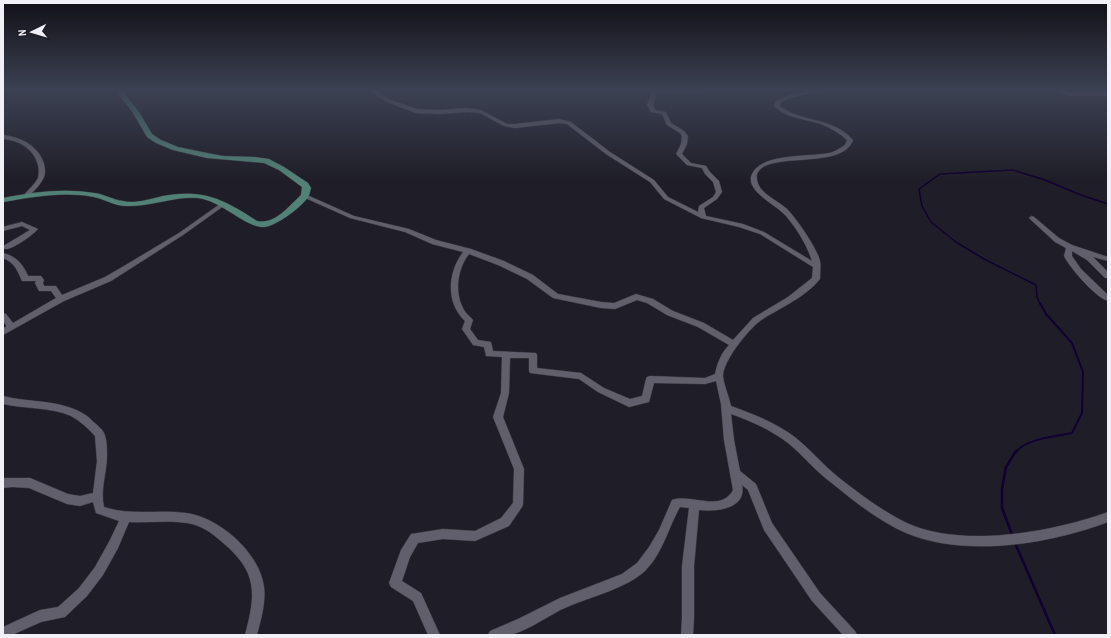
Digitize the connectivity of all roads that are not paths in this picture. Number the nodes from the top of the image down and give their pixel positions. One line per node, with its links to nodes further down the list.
1 (141, 119): 7 (main road)
2 (494, 119): 10 (street)
3 (667, 119): 10 (street)
4 (809, 119): 18 (street)
5 (3, 138): 6 (street)
6 (27, 195): 8 (main road); 9 (main road)
7 (305, 196): 9 (main road); 15 (street)
8 (3, 200)
9 (223, 204): 20 (street)
10 (703, 217): 18 (street)
11 (1032, 218): 14 (street)
12 (3, 229): 13 (street)
13 (5, 246): 16 (street)
14 (1070, 246): 17 (street); 19 (street); 21 (street)
15 (468, 251): 24 (street); 25 (street)
16 (3, 255): 20 (street)
17 (1108, 259)
18 (816, 266): 24 (street)
19 (1108, 276)
20 (61, 298): 23 (street)
21 (1108, 298)
22 (3, 316): 23 (street)
23 (7, 330)
24 (734, 344): 26 (street)
25 (506, 355): 26 (street); 37 (street)
26 (719, 376): 28 (street)
27 (3, 400): 31 (street)
28 (726, 408): 29 (street); 34 (street)
29 (735, 473): 32 (street); 40 (street)
30 (3, 483): 31 (street)
31 (98, 496): 33 (street)
32 (694, 504): 38 (street); 39 (street)
33 (126, 516): 35 (street); 36 (street)
34 (1108, 517)
35 (3, 633)
36 (251, 635)
37 (434, 635)
38 (494, 635)
39 (688, 635)
40 (851, 635)

